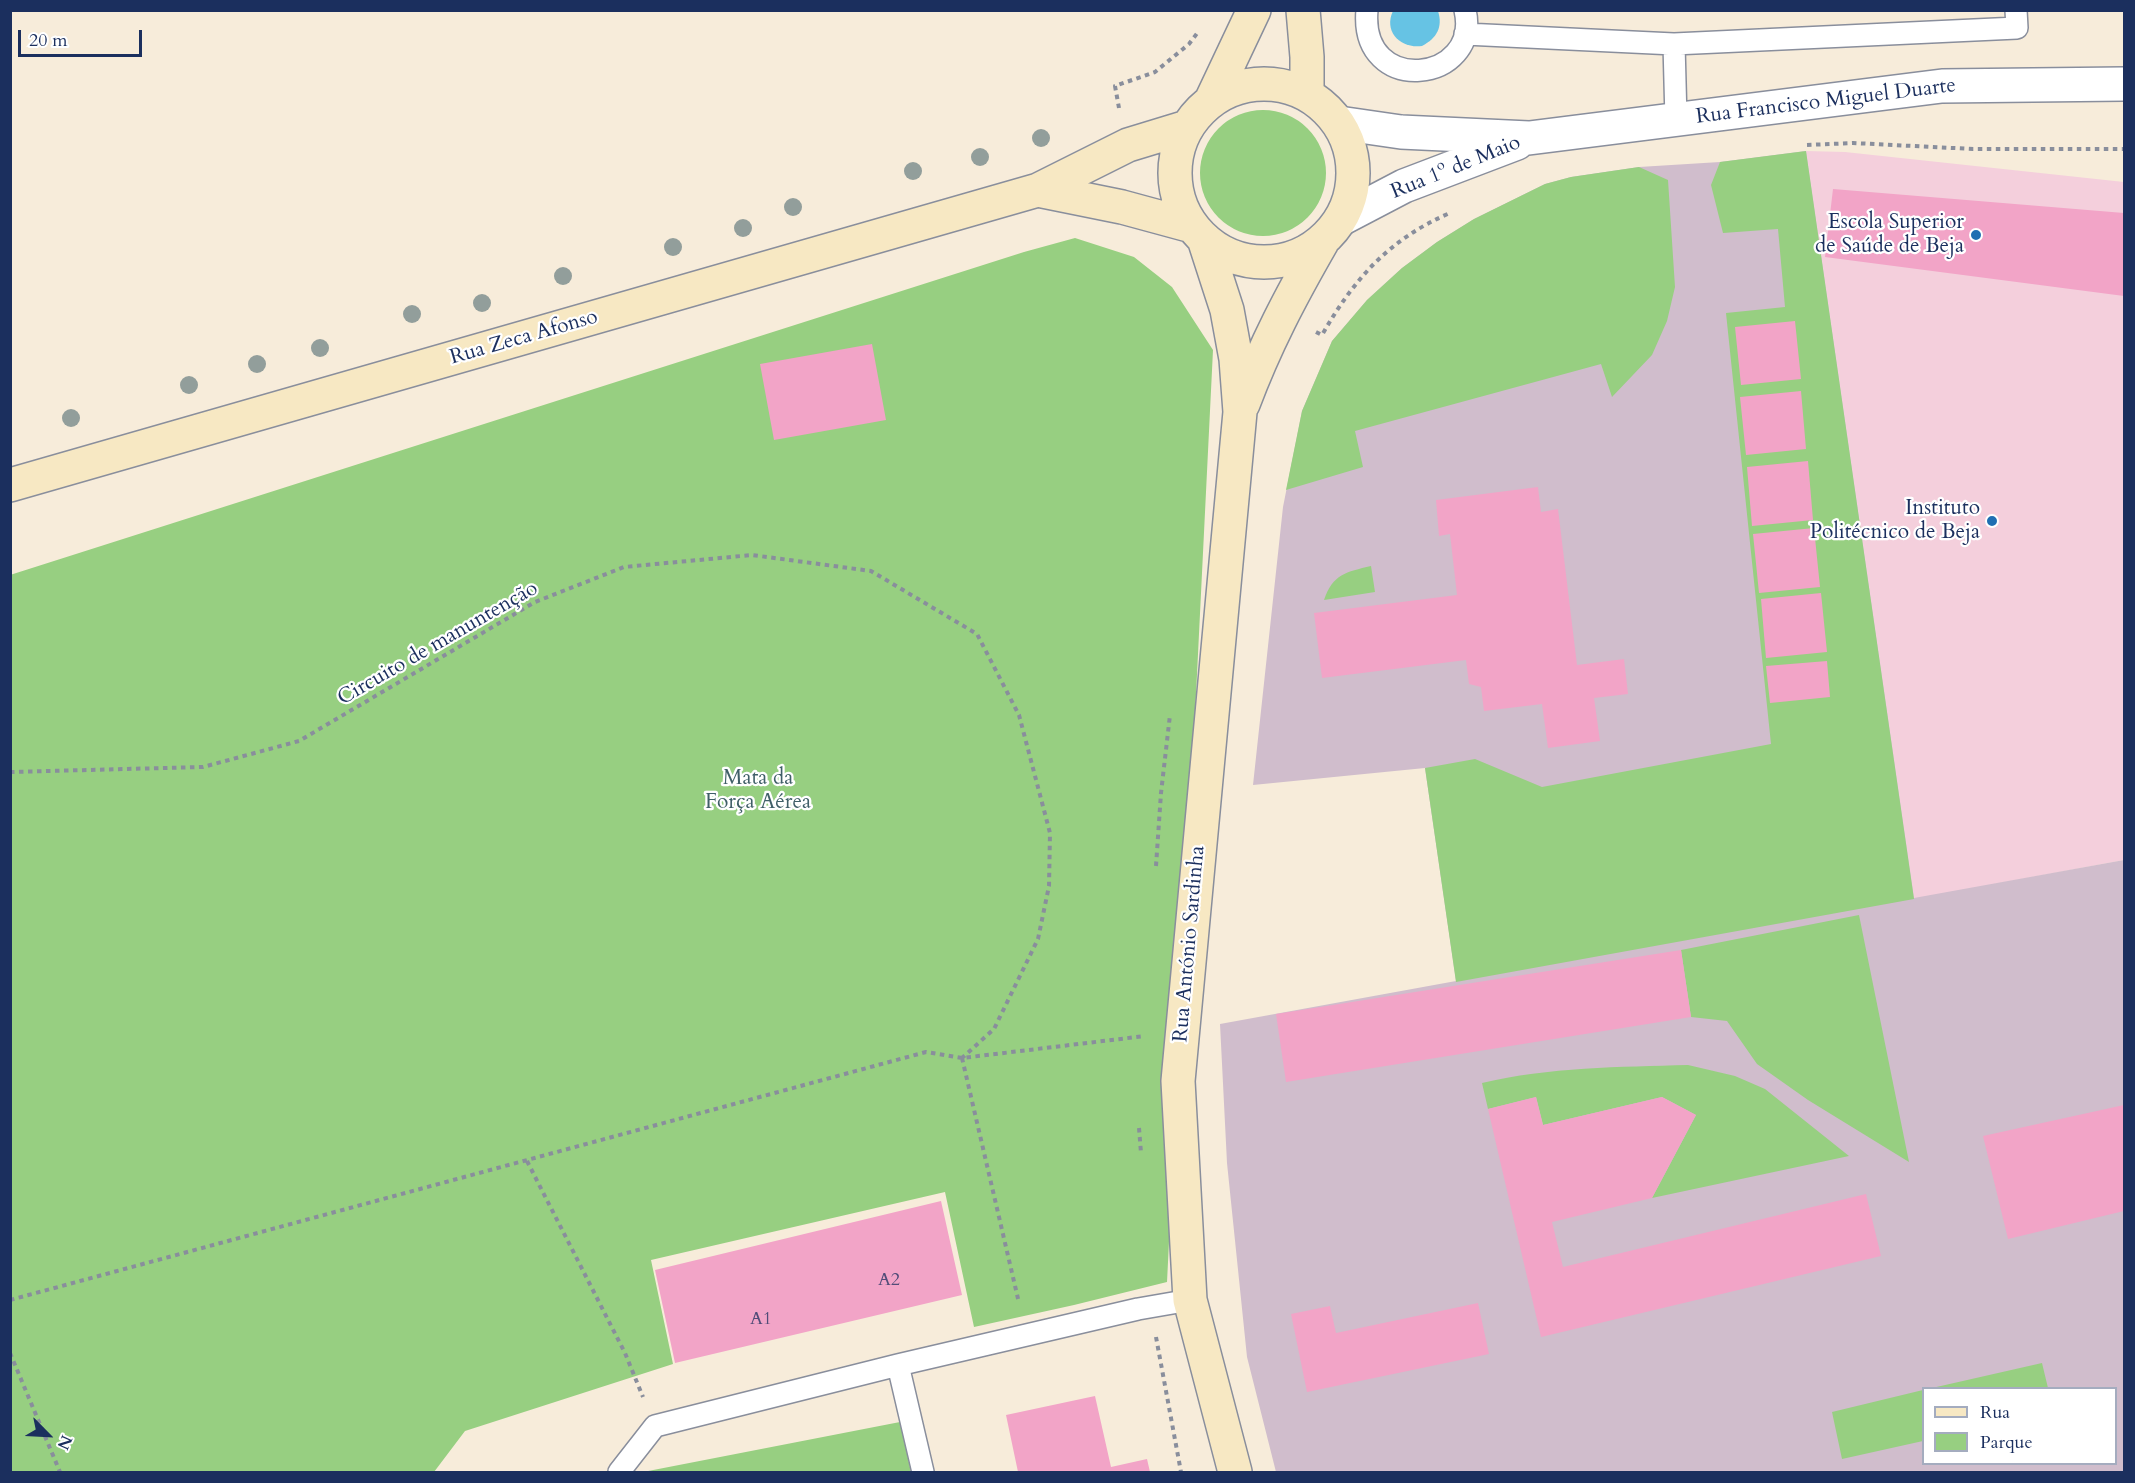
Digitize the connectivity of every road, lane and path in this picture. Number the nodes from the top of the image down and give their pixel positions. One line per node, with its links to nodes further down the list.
1 (1254, 10): 11 (main road)
2 (1303, 10): 10 (main road)
3 (1367, 10): 7 (lane)
4 (1464, 10): 7 (lane)
5 (2016, 10): 8 (lane)
6 (1202, 27): 16 (path)
7 (1465, 34): 8 (lane)
8 (1674, 44): 12 (lane)
9 (2124, 84): 12 (street, Rua Francisco Miguel Duarte)
10 (1307, 93): 11 (main road, Rua António Sardinha); 13 (main road, Rua António Sardinha)
11 (1211, 101): 14 (main road, Rua António Sardinha)
12 (1676, 120): 15 (street, Rua Francisco Miguel Duarte)
13 (1339, 123): 15 (street, Rua 1º de Maio); 21 (main road, Rua António Sardinha)
14 (1187, 127): 16 (main road, Rua Zeca Afonso); 22 (main road, Rua António Sardinha)
15 (1529, 138): 21 (street, Rua 1º de Maio)
16 (1128, 145): 19 (main road, Rua Zeca Afonso)
17 (1806, 145): 18 (path)
18 (2124, 148)
19 (1038, 190): 22 (main road, Rua Zeca Afonso); 25 (main road, Rua Zeca Afonso)
20 (1457, 210): 23 (path)
21 (1331, 231): 22 (main road); 24 (main road, Rua António Sardinha)
22 (1198, 233): 24 (main road, Rua António Sardinha)
23 (1322, 335)
24 (1240, 412): 33 (main road, Rua António Sardinha)
25 (10, 485)
26 (1171, 711): 28 (path)
27 (10, 772): 30 (path, Circuito de manuntenção)
28 (1156, 875)
29 (1145, 1036): 30 (path)
30 (962, 1058): 31 (path); 34 (path)
31 (527, 1161): 32 (path); 37 (path)
32 (10, 1300)
33 (1190, 1300): 34 (lane); 41 (main road, Rua António Sardinha)
34 (1026, 1335): 36 (lane)
35 (10, 1353): 38 (path)
36 (898, 1365): 37 (lane); 40 (lane)
37 (655, 1426): 39 (lane)
38 (60, 1473)
39 (619, 1473)
40 (922, 1473)
41 (1235, 1473)

